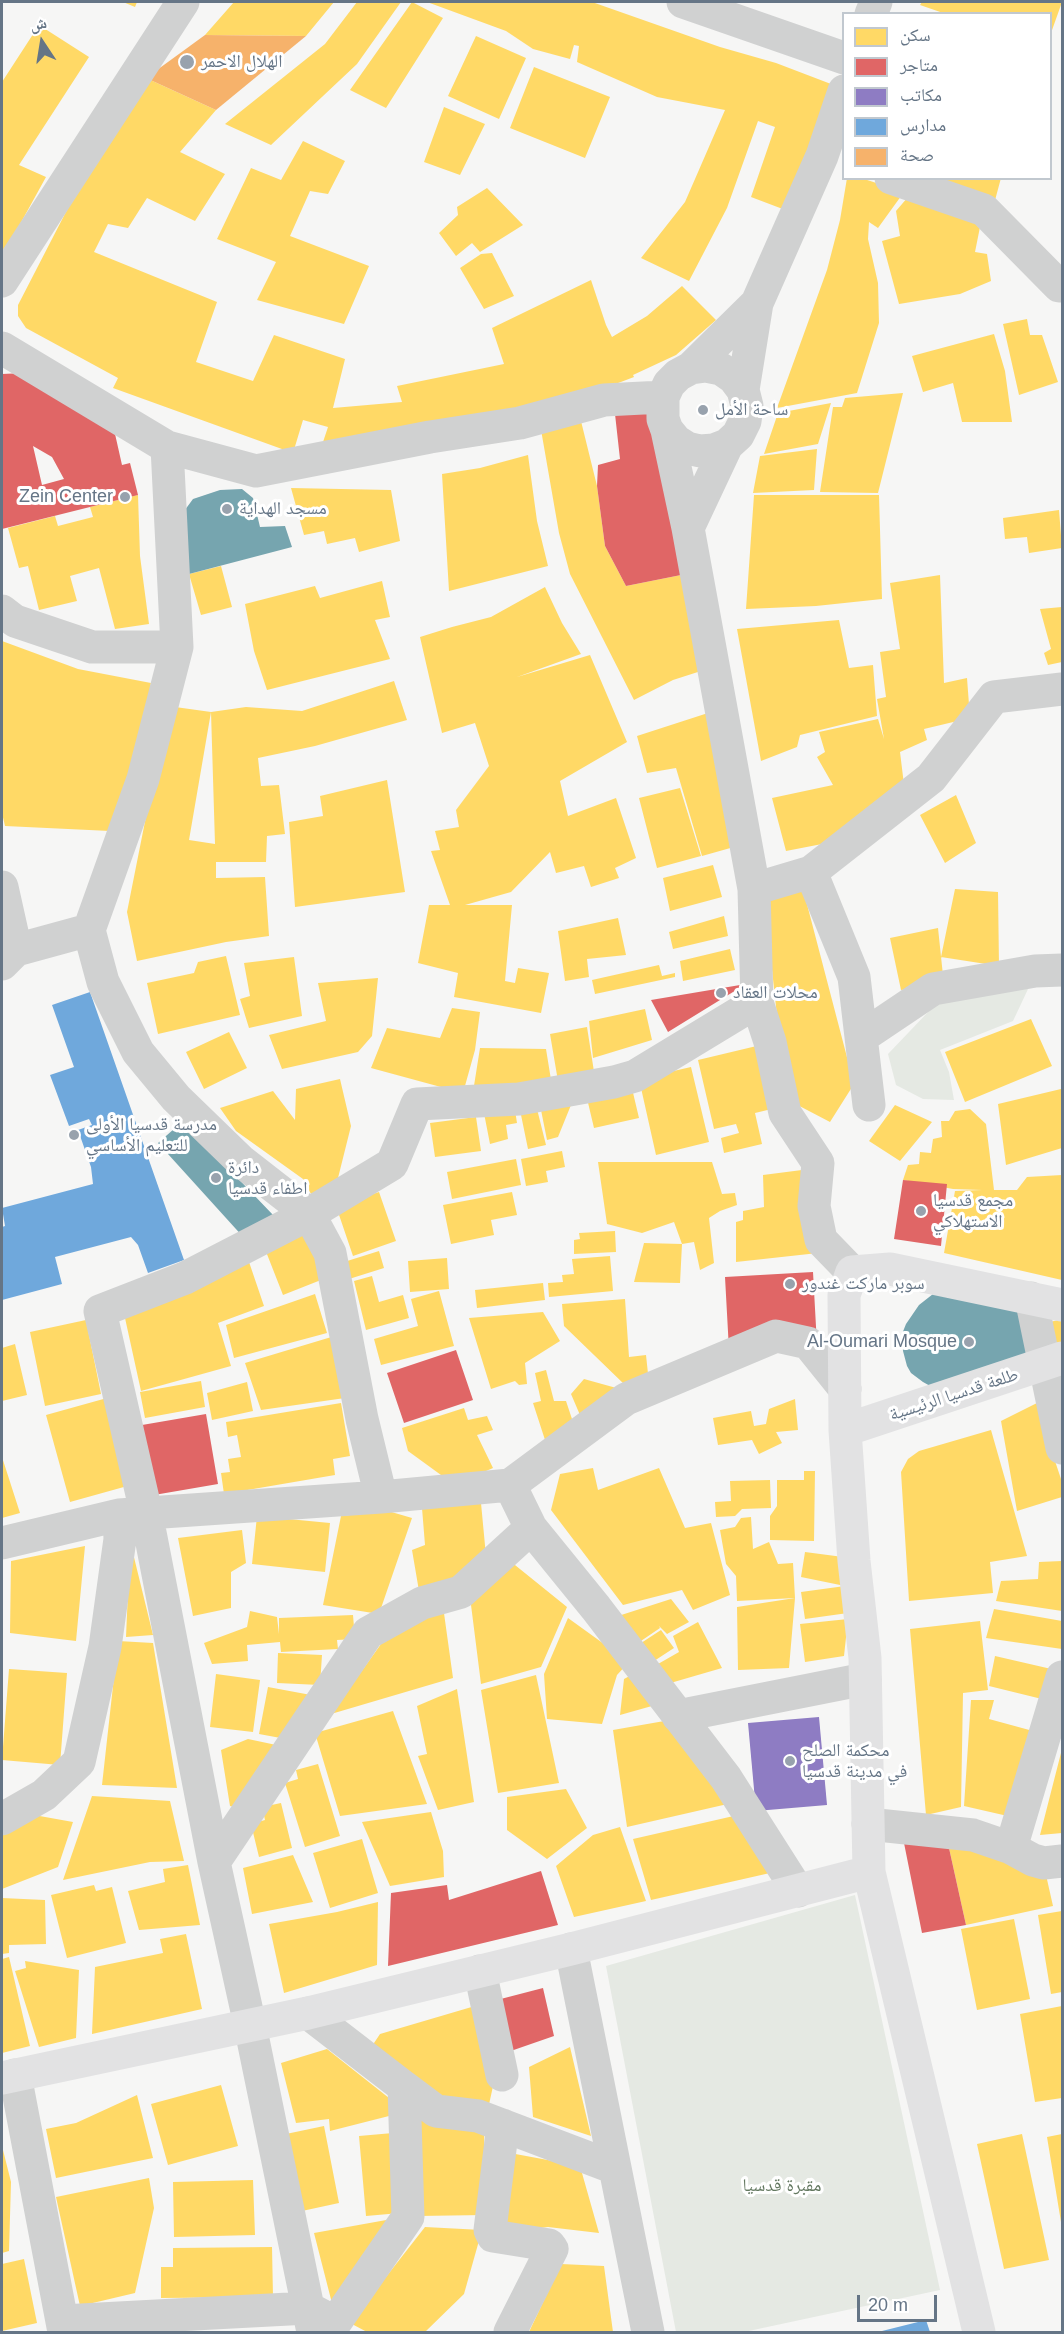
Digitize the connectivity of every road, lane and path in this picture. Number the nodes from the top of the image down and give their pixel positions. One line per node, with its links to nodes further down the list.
1 (183, 2): 7 (street)
2 (683, 2): 3 (street)
3 (842, 58)
4 (842, 98): 5 (street)
5 (833, 160): 9 (street)
6 (897, 180): 8 (street)
7 (2, 281)
8 (1062, 286)
9 (757, 303): 11 (street); 12 (street)
10 (2, 348): 16 (street)
11 (691, 368): 12 (street); 13 (street)
12 (743, 390): 15 (street)
13 (663, 397): 14 (street); 16 (street)
14 (667, 430): 15 (street); 17 (street)
15 (727, 445): 17 (street)
16 (167, 447): 19 (street)
17 (688, 528): 23 (street)
18 (2, 612): 19 (street)
19 (177, 647): 24 (street)
20 (1062, 689): 21 (street)
21 (811, 872): 23 (street); 28 (street)
22 (2, 887): 25 (street)
23 (754, 889): 27 (street)
24 (89, 930): 25 (street); 30 (street)
25 (9, 957)
26 (1062, 970): 28 (street)
27 (757, 1002): 30 (street); 31 (street)
28 (863, 1036): 29 (street)
29 (869, 1105)
30 (309, 1214): 39 (street); 40 (street)
31 (852, 1272): 32 (main road); 35 (main road)
32 (1031, 1298): 33 (main road); 34 (street)
33 (1062, 1305)
34 (1053, 1361): 36 (main road, طلعة قدسيا الرئيسية); 37 (street)
35 (845, 1389): 36 (main road); 38 (street)
36 (845, 1430): 44 (main road)
37 (1062, 1448)
38 (510, 1485): 39 (street); 41 (street)
39 (381, 1497): 40 (street)
40 (133, 1514): 42 (street); 46 (street); 50 (street)
41 (531, 1528): 45 (street); 50 (street)
42 (2, 1543)
43 (1062, 1677): 48 (street)
44 (865, 1679): 45 (street); 47 (main road)
45 (678, 1716): 52 (street)
46 (2, 1819)
47 (868, 1824): 48 (street); 51 (main road)
48 (1011, 1848): 49 (street)
49 (1062, 1861)
50 (214, 1862): 56 (street)
51 (869, 1872): 52 (main road); 67 (main road)
52 (798, 1891): 53 (main road)
53 (571, 1949): 54 (main road); 61 (street)
54 (480, 1971): 55 (main road); 57 (street)
55 (308, 2013): 56 (main road); 59 (street)
56 (250, 2025): 58 (main road); 63 (street)
57 (502, 2075)
58 (8, 2076): 64 (street)
59 (404, 2087): 60 (street); 63 (street)
60 (503, 2125): 61 (street); 65 (street)
61 (615, 2168): 66 (street)
62 (171, 2324): 63 (street); 64 (street)
63 (327, 2324)
64 (63, 2326)
65 (510, 2332)
66 (648, 2332)
67 (979, 2332)

